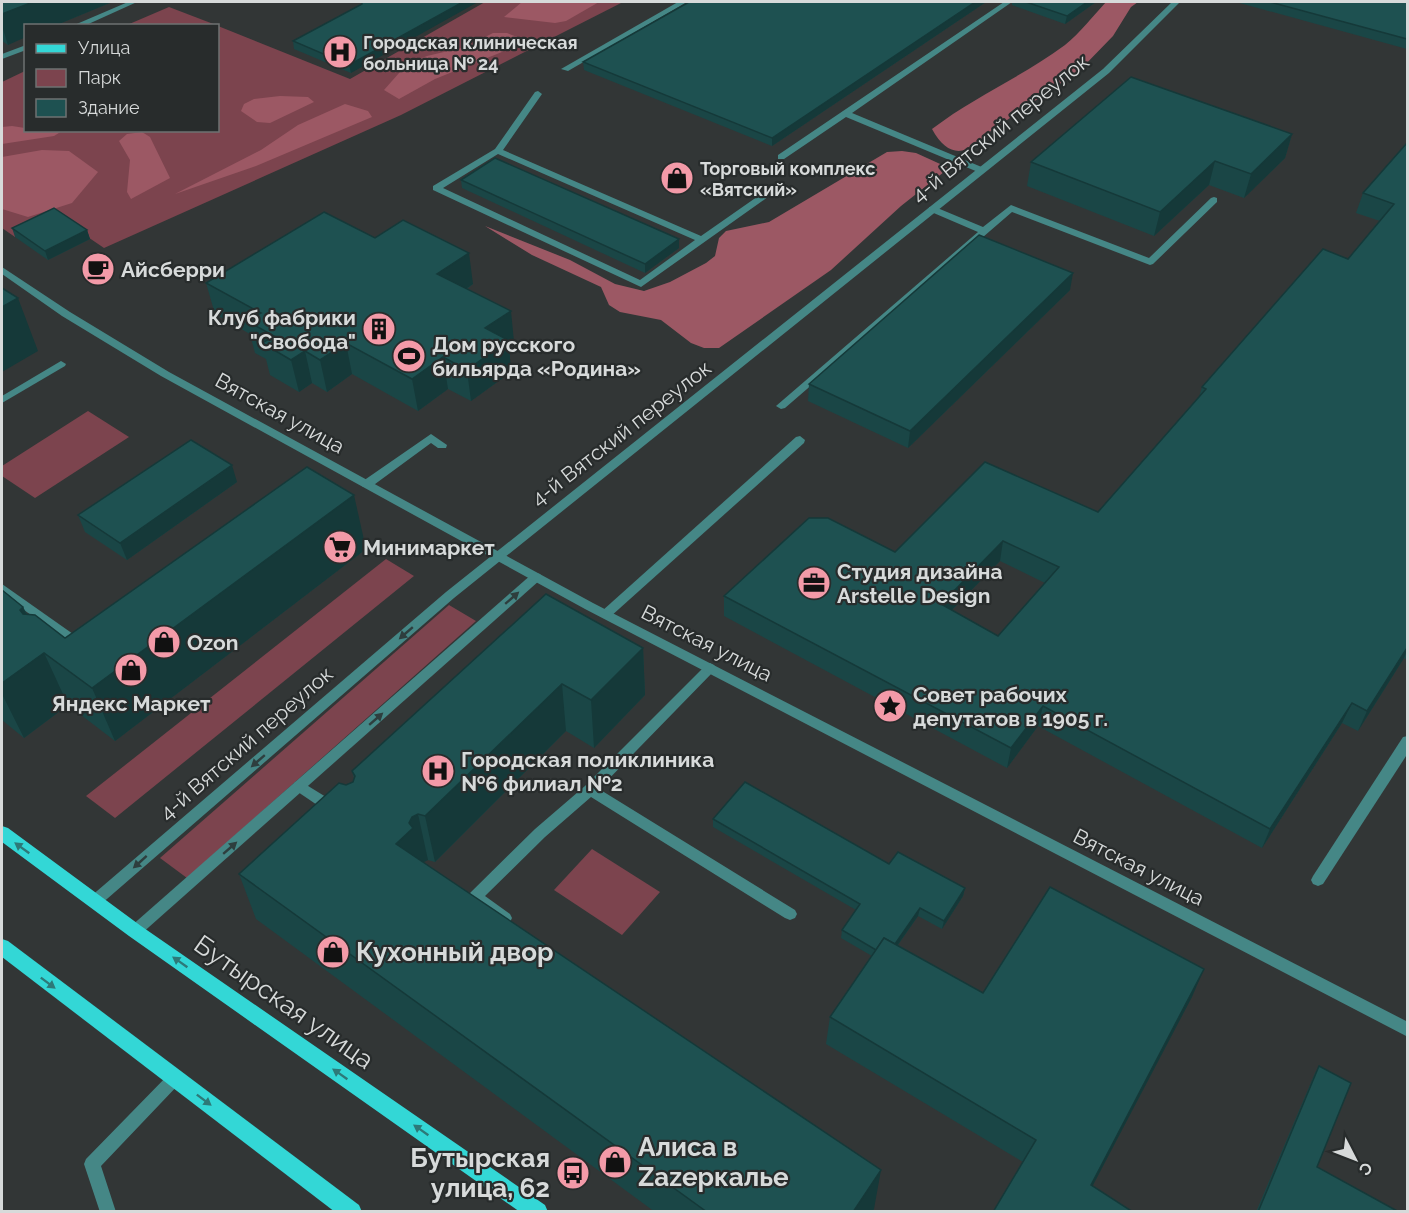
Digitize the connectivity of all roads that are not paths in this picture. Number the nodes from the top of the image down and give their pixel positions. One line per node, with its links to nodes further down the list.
1 (133, 2): 5 (street)
2 (683, 2): 8 (street)
3 (1008, 2): 10 (street)
4 (1176, 2): 13 (street, 4-й Вятский переулок)
5 (81, 24)
6 (24, 48): 7 (street)
7 (2, 57)
8 (566, 69)
9 (537, 94): 11 (street)
10 (845, 113): 12 (street); 13 (street)
11 (498, 151): 18 (street); 18 (street)
12 (781, 156)
13 (981, 170): 16 (street, 4-й Вятский переулок)
14 (770, 192): 18 (street)
15 (1214, 200): 17 (street)
16 (932, 209): 17 (street); 26 (street, 4-й Вятский переулок)
17 (982, 230): 22 (street)
18 (702, 240)
19 (2, 270): 25 (street, Вятская улица)
20 (61, 364): 21 (street)
21 (2, 400)
22 (781, 406)
23 (800, 440): 29 (street)
24 (442, 445): 25 (street)
25 (367, 484): 26 (street, Вятская улица)
26 (499, 557): 27 (street, Вятская улица); 38 (street, 4-й Вятский переулок, one-way to 38)
27 (536, 577): 29 (street, Вятская улица); 33 (street, one-way to 27)
28 (2, 588): 30 (street)
29 (606, 614): 31 (street, Вятская улица)
30 (79, 644)
31 (710, 668): 34 (street); 43 (street, Вятская улица)
32 (1407, 741): 37 (street)
33 (300, 786): 35 (street); 41 (street, one-way to 33)
34 (591, 790): 39 (street); 40 (street)
35 (349, 818)
36 (2, 833): 38 (main road, Бутырская улица, one-way to 36)
37 (1318, 880)
38 (95, 902): 41 (main road, Бутырская улица)
39 (790, 914)
40 (514, 924)
41 (135, 931): 47 (main road, Бутырская улица, one-way to 41)
42 (2, 947): 44 (main road, one-way to 44)
43 (1407, 1030)
44 (175, 1078): 45 (street); 46 (main road, one-way to 46)
45 (108, 1212)
46 (352, 1212)
47 (538, 1212)

